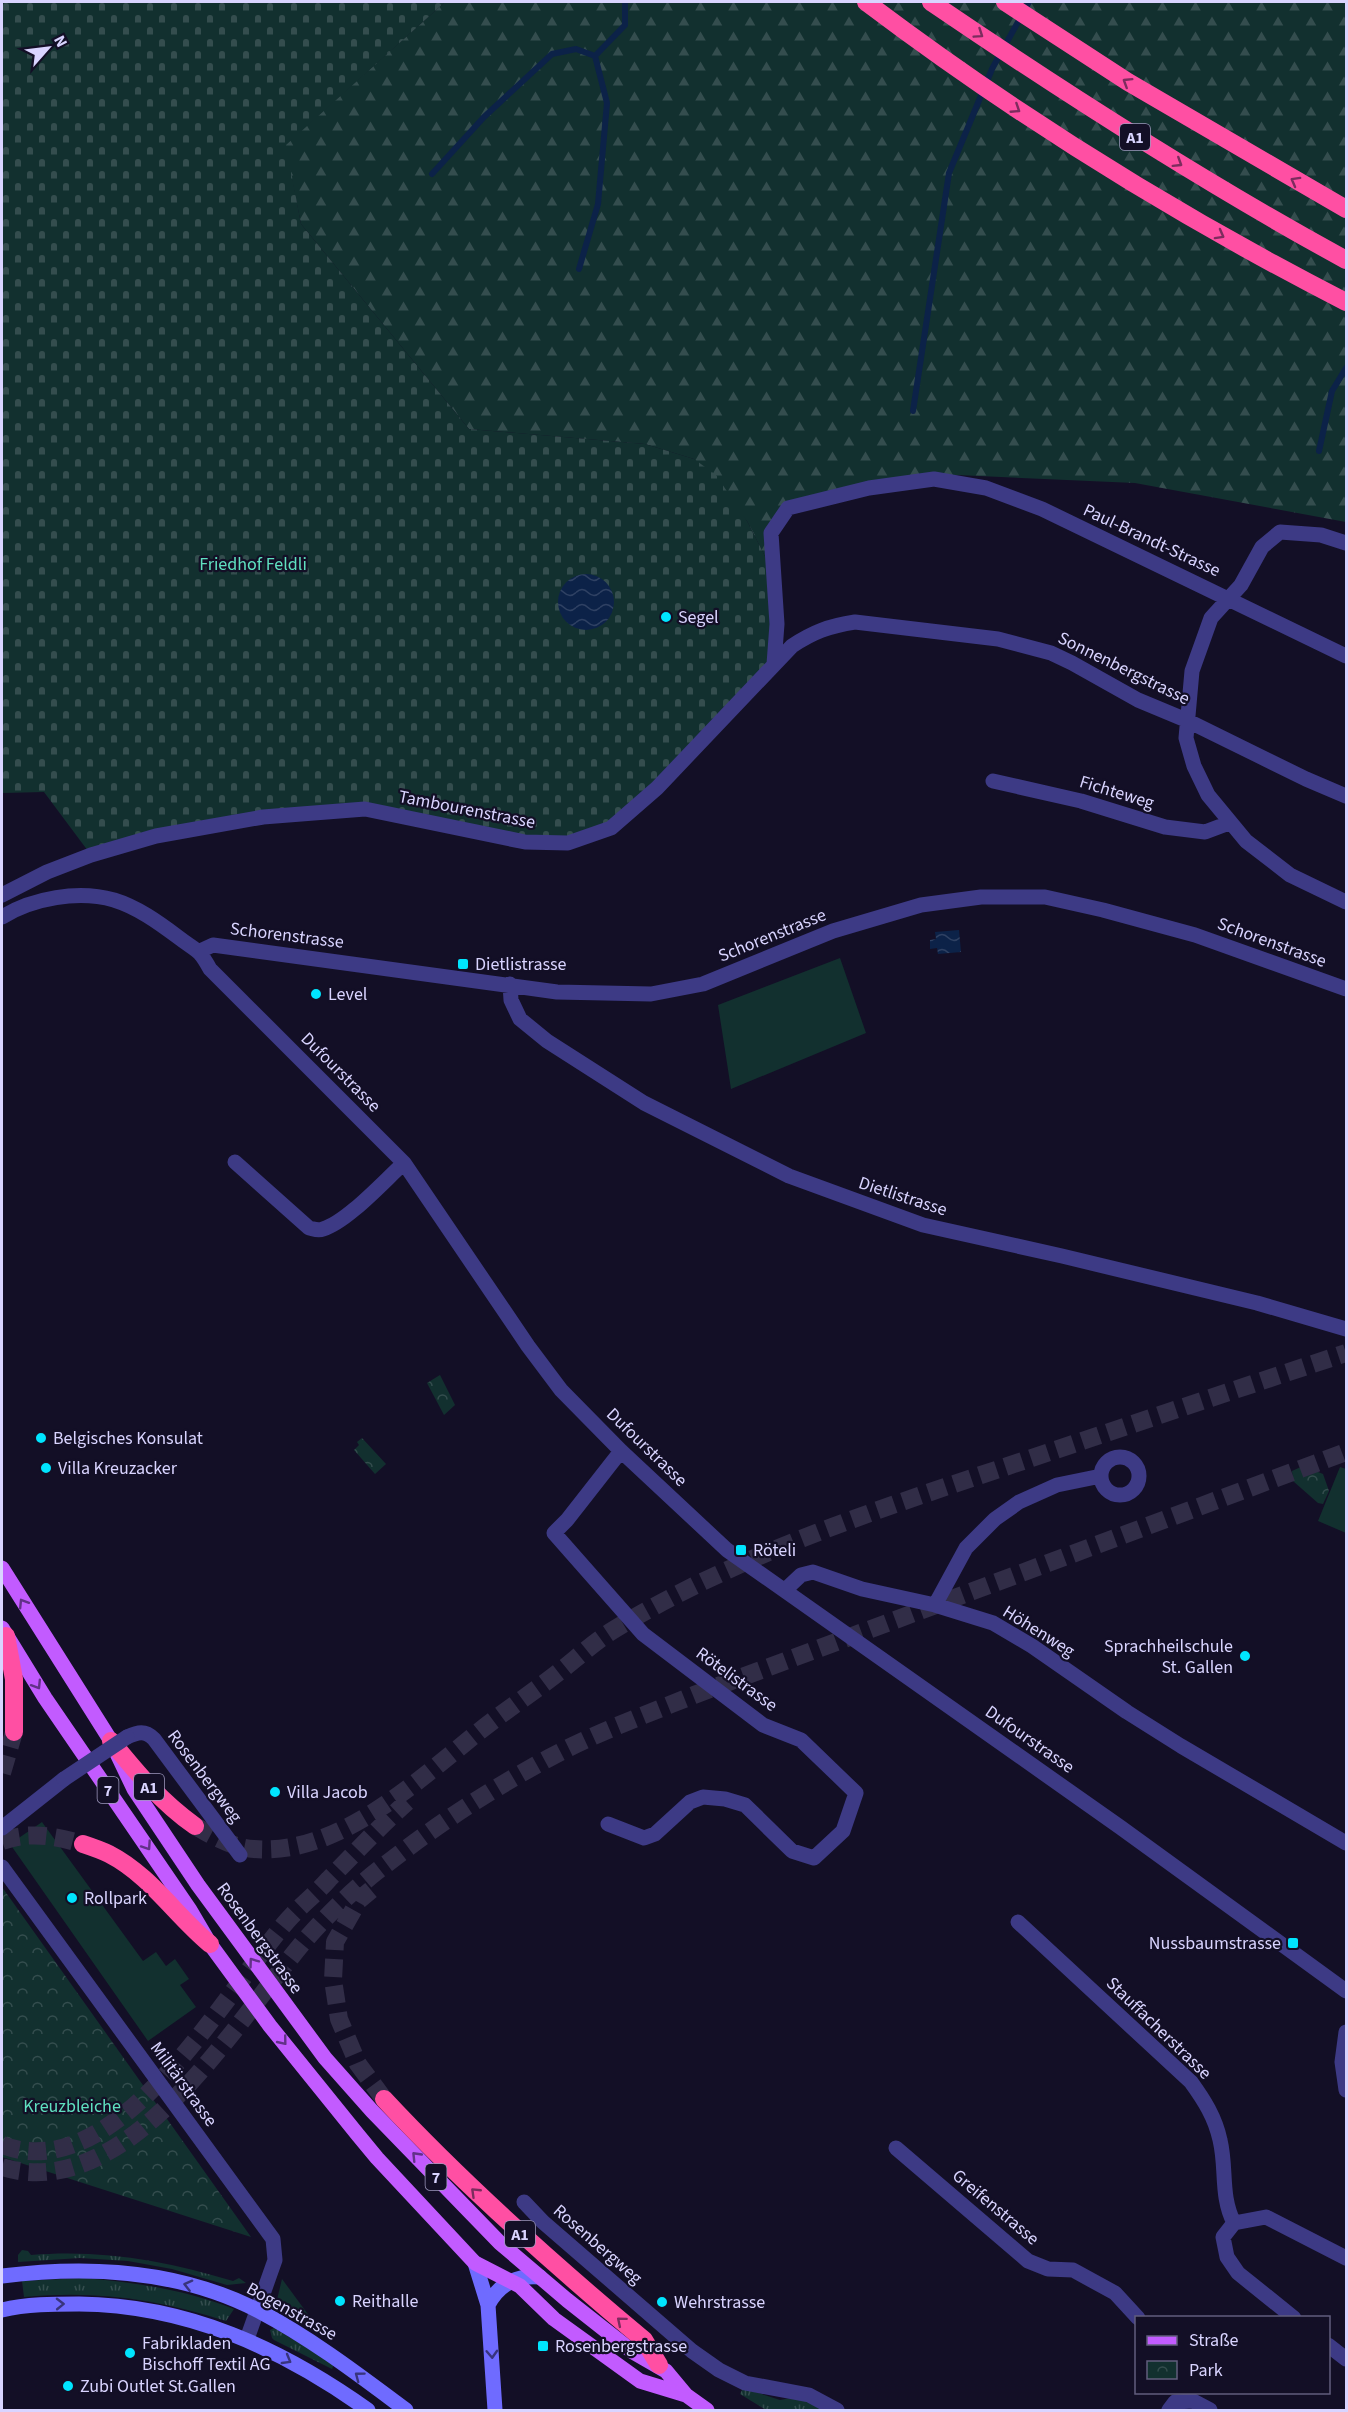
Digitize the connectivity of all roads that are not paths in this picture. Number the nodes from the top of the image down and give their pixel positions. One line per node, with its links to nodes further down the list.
1 (866, 2): 6 (highway, A1, one-way to 6)
2 (931, 2): 5 (highway, A1, one-way to 5)
3 (1005, 2): 4 (highway, A1, one-way to 3)
4 (1347, 209)
5 (1347, 260)
6 (1347, 302)
7 (1347, 543): 8 (street)
8 (1229, 598): 9 (street, Paul-Brandt-Strasse); 10 (street, Paul-Brandt-Strasse); 11 (street)
9 (1347, 656)
10 (774, 664): 11 (street, Sonnenbergstrasse); 15 (street, Tambourenstrasse)
11 (1186, 720): 13 (street, Sonnenbergstrasse); 14 (street)
12 (993, 781): 14 (street, Fichteweg)
13 (1347, 796)
14 (1229, 823): 16 (street)
15 (2, 895)
16 (1347, 902)
17 (2, 917): 18 (street, Dufourstrasse)
18 (200, 951): 19 (street, Schorenstrasse); 22 (street, Dufourstrasse)
19 (510, 984): 20 (street, Schorenstrasse); 23 (street, Dietlistrasse)
20 (1347, 989)
21 (235, 1162): 22 (street)
22 (404, 1163): 24 (street, Dufourstrasse)
23 (1347, 1329)
24 (621, 1450): 27 (street, Dufourstrasse); 32 (street, Rötelistrasse)
25 (1101, 1476): 28 (street)
26 (2, 1568): 31 (main road, Rosenbergstrasse / 7, one-way to 26)
27 (785, 1590): 28 (street, Höhenweg); 41 (street, Dufourstrasse)
28 (935, 1605): 35 (street, Höhenweg)
29 (4, 1632): 30 (highway); 40 (main road, Rosenbergstrasse / 7, one-way to 40)
30 (14, 1732)
31 (124, 1737): 33 (highway, A1); 34 (street, bridge); 37 (street, Rosenbergweg); 51 (main road, Rosenbergstrasse / 7, one-way to 31)
32 (608, 1824)
33 (195, 1826)
34 (2, 1828)
35 (1347, 1843)
36 (83, 1844): 40 (highway)
37 (240, 1855)
38 (2, 1867): 55 (street, Militärstrasse)
39 (1018, 1922): 47 (street, Stauffacherstrasse)
40 (210, 1944): 49 (main road, Rosenbergstrasse / 7, one-way to 49)
41 (1347, 1991)
42 (1347, 2032): 43 (street)
43 (1347, 2090)
44 (384, 2099): 61 (highway, A1, one-way to 44)
45 (896, 2148): 56 (street, Greifenstrasse)
46 (524, 2202): 67 (street, Rosenbergweg)
47 (1234, 2223): 48 (street); 57 (street)
48 (1347, 2258)
49 (475, 2263): 52 (main road, Rosenbergstrasse / 7); 53 (main road)
50 (2, 2276): 55 (main road, Bogenstrasse, one-way to 50)
51 (540, 2277): 52 (main road); 61 (main road, Rosenbergstrasse / 7)
52 (511, 2282): 53 (main road); 63 (main road, Rosenbergstrasse / 7)
53 (488, 2305): 64 (main road, one-way to 64)
54 (2, 2310): 58 (main road, one-way to 58)
55 (258, 2310): 58 (street, Militärstrasse); 66 (main road, Bogenstrasse, one-way to 55)
56 (1136, 2316)
57 (1292, 2316)
58 (248, 2339): 65 (main road, one-way to 65)
59 (1330, 2346): 60 (street)
60 (1347, 2359)
61 (658, 2365): 63 (main road, Rosenbergstrasse / 7)
62 (1171, 2402): 68 (street)
63 (694, 2404)
64 (493, 2408)
65 (368, 2410)
66 (406, 2410)
67 (837, 2410)
68 (1210, 2410)

